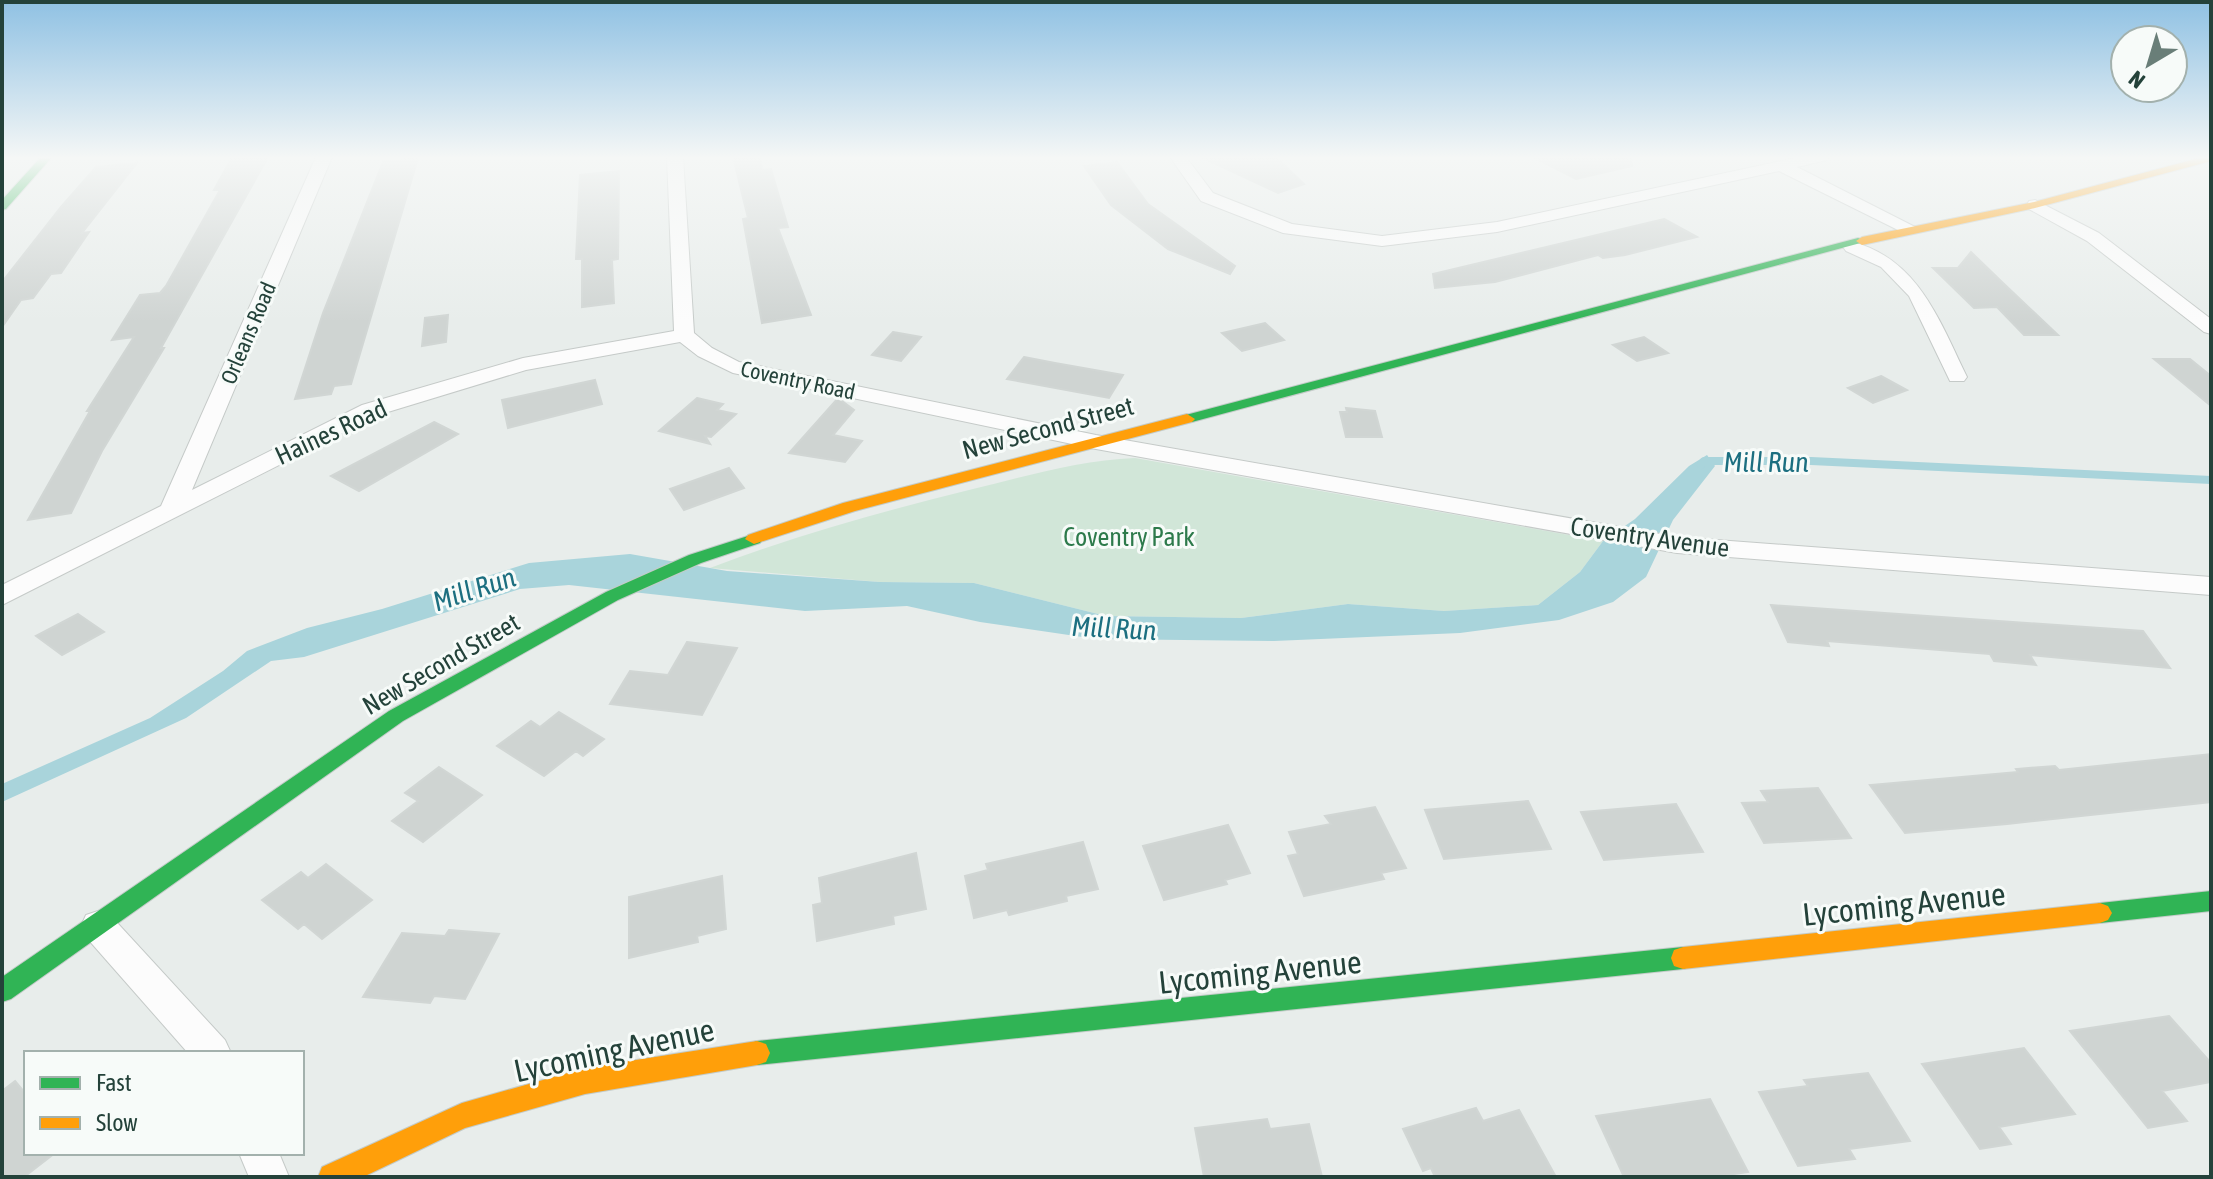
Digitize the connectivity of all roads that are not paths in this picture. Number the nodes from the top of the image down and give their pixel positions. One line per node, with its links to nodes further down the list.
1 (300, 212): 14 (street, Orleans Road)
2 (678, 212): 11 (street)
3 (1245, 212): 4 (street)
4 (1567, 212)
5 (1876, 212): 8 (street)
6 (1998, 212): 8 (street, New Second Street)
7 (2048, 212): 10 (street)
8 (1910, 229): 9 (street, New Second Street)
9 (1852, 247): 12 (street); 13 (street, New Second Street)
10 (2211, 328)
11 (684, 335): 13 (street, Coventry Road); 14 (street, Haines Road)
12 (1957, 377)
13 (1096, 442): 15 (street, Coventry Avenue); 18 (street, New Second Street)
14 (172, 509): 16 (street, Haines Road)
15 (2211, 586)
16 (2, 596)
17 (2211, 901): 23 (street, Lycoming Avenue)
18 (98, 926): 19 (street, New Second Street); 20 (street)
19 (2, 991)
20 (210, 1051)
21 (260, 1155): 22 (street)
22 (269, 1177)
23 (332, 1177)

